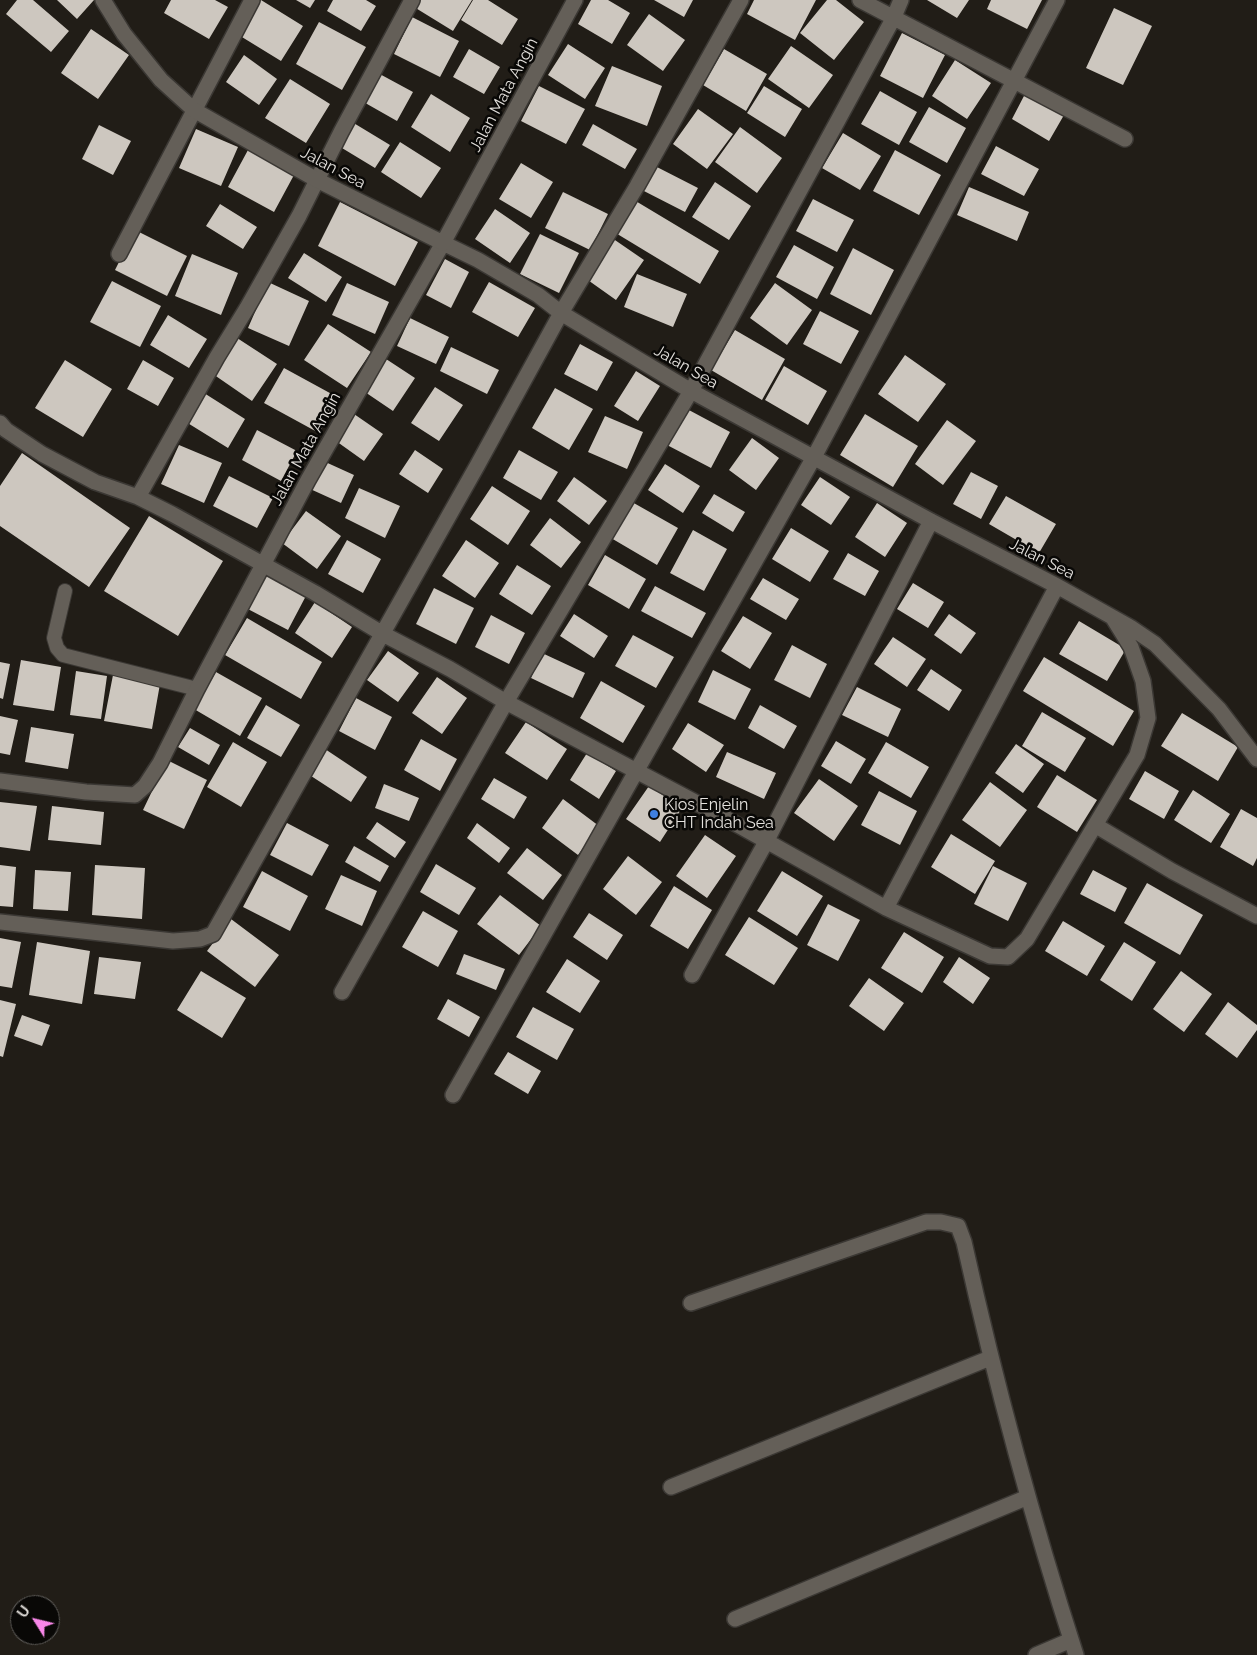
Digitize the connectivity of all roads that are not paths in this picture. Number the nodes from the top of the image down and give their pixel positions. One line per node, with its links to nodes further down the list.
1 (103, 0): 11 (street, Jalan Sea)
2 (252, 0): 11 (street)
3 (412, 0): 13 (street)
4 (575, 0): 14 (street, Jalan Mata Angin)
5 (741, 0): 16 (street)
6 (860, 0): 9 (street)
7 (901, 0): 9 (street)
8 (1057, 0): 10 (street)
9 (893, 19): 10 (street); 17 (street)
10 (1013, 81): 12 (street); 19 (street)
11 (194, 110): 13 (street, Jalan Sea); 15 (street)
12 (1125, 139)
13 (317, 180): 14 (street, Jalan Sea); 20 (street)
14 (443, 243): 16 (street, Jalan Sea); 22 (street, Jalan Mata Angin)
15 (119, 254)
16 (561, 313): 17 (street, Jalan Sea); 26 (street)
17 (691, 391): 19 (street, Jalan Sea); 28 (street)
18 (0, 423): 20 (street)
19 (814, 457): 21 (street, Jalan Sea); 30 (street)
20 (138, 497): 22 (street)
21 (931, 521): 23 (street, Jalan Sea); 33 (street)
22 (263, 564): 26 (street); 27 (street, Jalan Mata Angin)
23 (1057, 586): 25 (street, Jalan Sea); 34 (street)
24 (65, 591): 27 (lane)
25 (1110, 615): 29 (street, Jalan Sea); 32 (street)
26 (383, 634): 28 (street); 36 (street)
27 (197, 689): 31 (street, Jalan Mata Angin)
28 (506, 702): 30 (street); 38 (street)
29 (1257, 759)
30 (636, 772): 33 (street); 39 (street)
31 (0, 782)
32 (1095, 825): 34 (street); 35 (street)
33 (766, 842): 34 (street); 37 (street)
34 (886, 908)
35 (1257, 916)
36 (0, 922)
37 (692, 975)
38 (342, 992)
39 (453, 1095)
40 (691, 1303): 41 (street)
41 (990, 1358): 42 (street); 43 (street)
42 (671, 1487)
43 (1028, 1496): 44 (street); 45 (street)
44 (735, 1619)
45 (1071, 1640): 46 (street); 47 (street)
46 (1036, 1655)
47 (1076, 1655)

